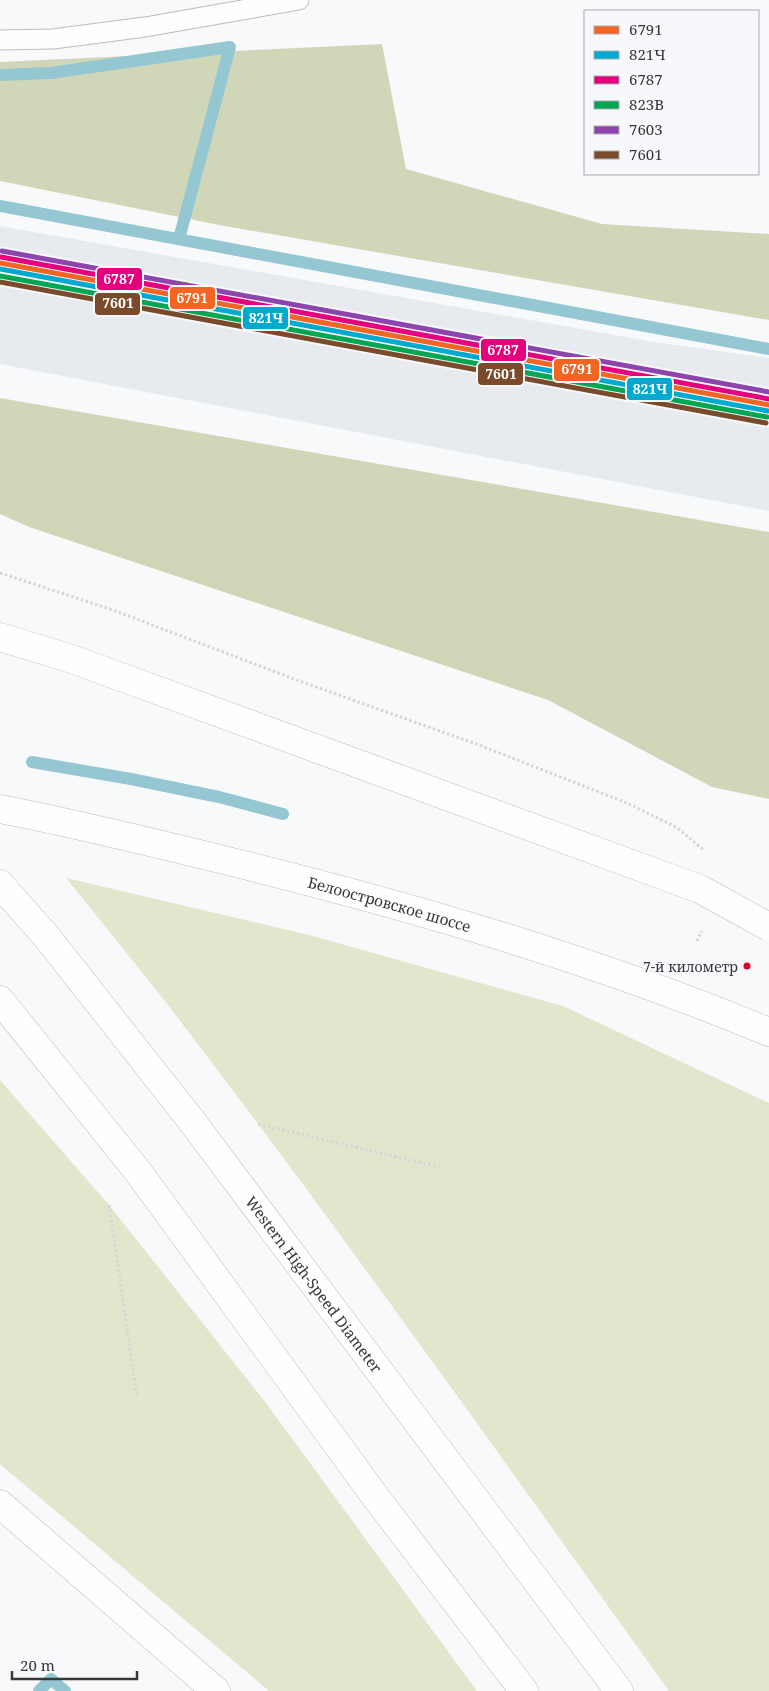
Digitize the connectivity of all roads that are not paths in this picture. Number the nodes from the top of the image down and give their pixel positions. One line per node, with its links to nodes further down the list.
1 (299, 0): 2 (lane)
2 (0, 40)
3 (0, 637): 6 (main road, bridge)
4 (0, 809): 8 (main road, Белоостровское шоссе)
5 (0, 884): 12 (main road, Western High-Speed Diameter)
6 (769, 927)
7 (0, 1000): 11 (main road)
8 (769, 1032)
9 (0, 1504): 10 (main road)
10 (216, 1691)
11 (524, 1691)
12 (619, 1691)

